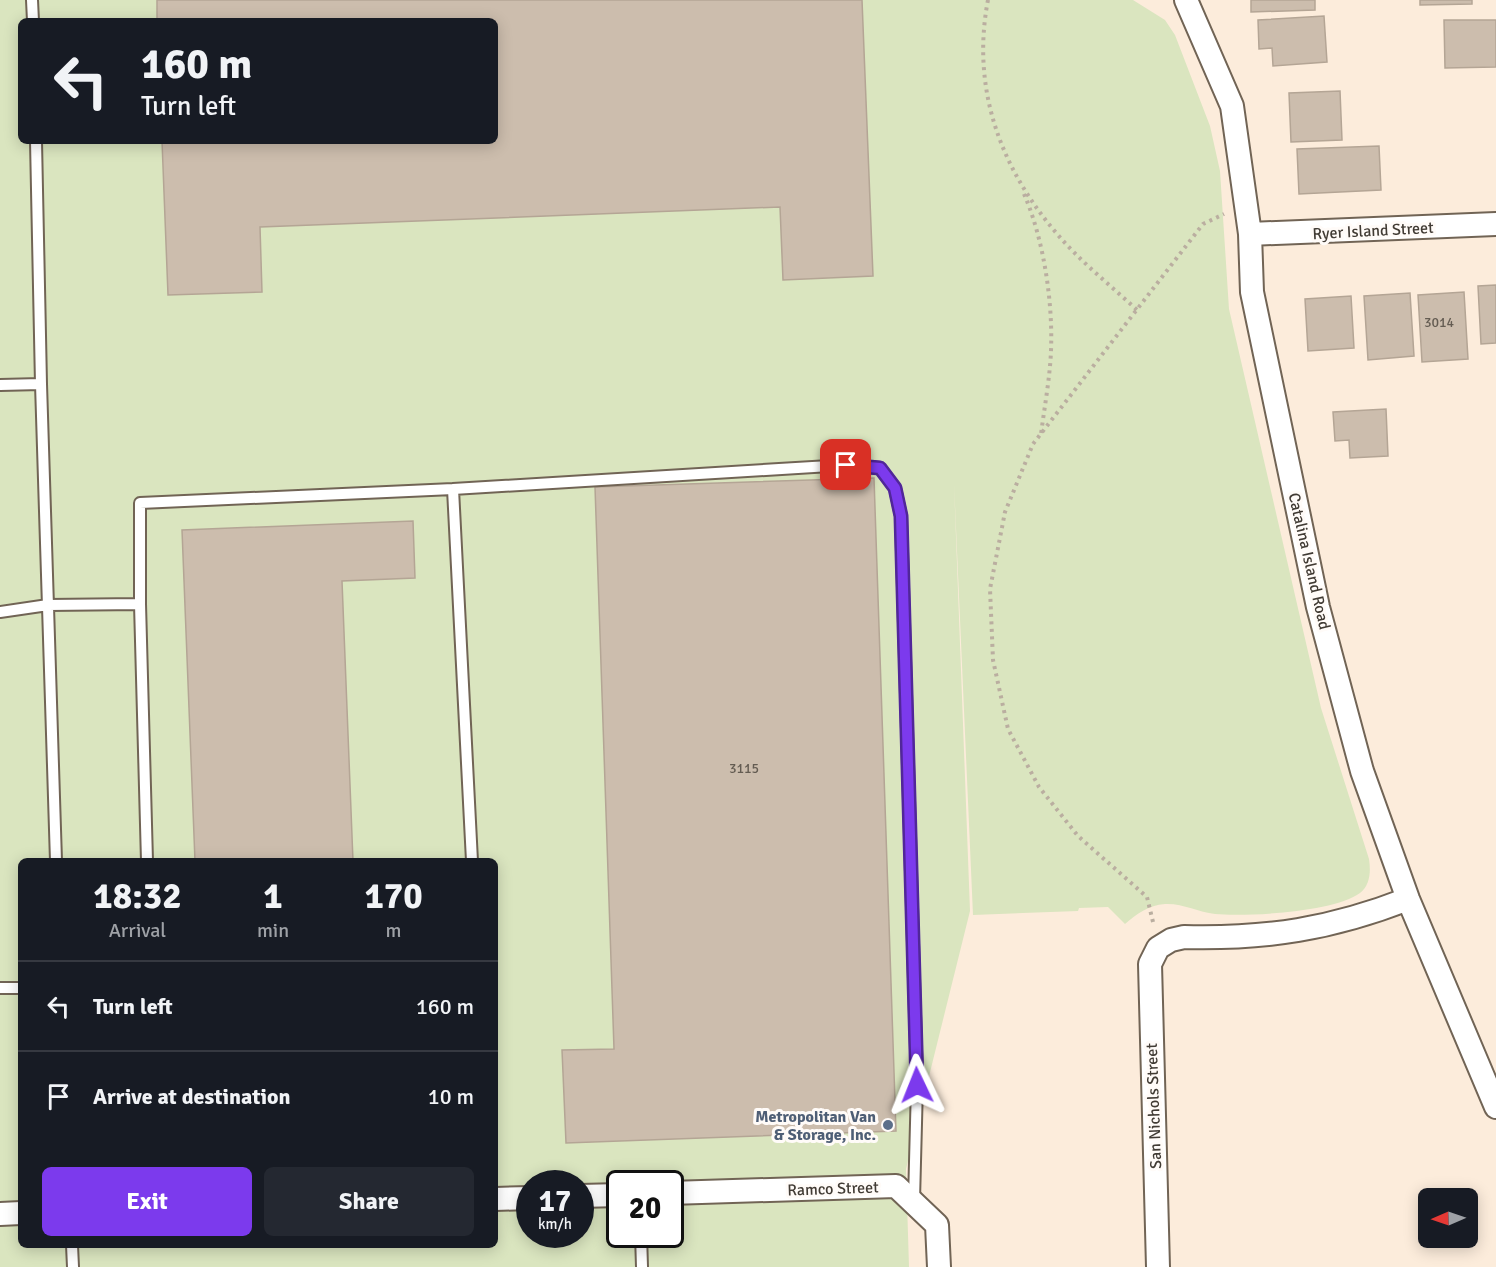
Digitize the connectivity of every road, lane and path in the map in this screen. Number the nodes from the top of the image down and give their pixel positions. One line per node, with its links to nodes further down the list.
1 (32, 0): 4 (lane)
2 (988, 0): 6 (path)
3 (1186, 0): 7 (street, Catalina Island Road)
4 (33, 18)
5 (36, 144): 11 (lane)
6 (1021, 188): 10 (path); 13 (path)
7 (1246, 202): 9 (street, Catalina Island Road); 10 (path)
8 (1496, 224): 9 (street, Ryer Island Street)
9 (1250, 234): 21 (street, Catalina Island Road)
10 (1137, 310): 13 (path)
11 (42, 384): 12 (lane); 16 (lane)
12 (0, 386)
13 (1040, 435): 22 (path)
14 (453, 489): 15 (lane); 20 (lane); 29 (lane)
15 (140, 603): 16 (lane); 19 (lane)
16 (48, 605): 17 (lane); 18 (lane)
17 (0, 612)
18 (56, 858)
19 (147, 858)
20 (472, 858)
21 (1408, 899): 22 (street); 25 (street, Catalina Island Road)
22 (1158, 948): 37 (street, San Nichols Street)
23 (0, 988): 24 (lane)
24 (18, 988)
25 (1496, 1107)
26 (684, 1193): 29 (street, Ramco Street)
27 (516, 1198): 28 (street)
28 (498, 1199)
29 (914, 1203): 36 (street, Ramco Street)
30 (18, 1213): 31 (street)
31 (0, 1214)
32 (72, 1248): 34 (lane)
33 (641, 1248): 35 (lane)
34 (73, 1267)
35 (642, 1267)
36 (939, 1267)
37 (1158, 1267)

